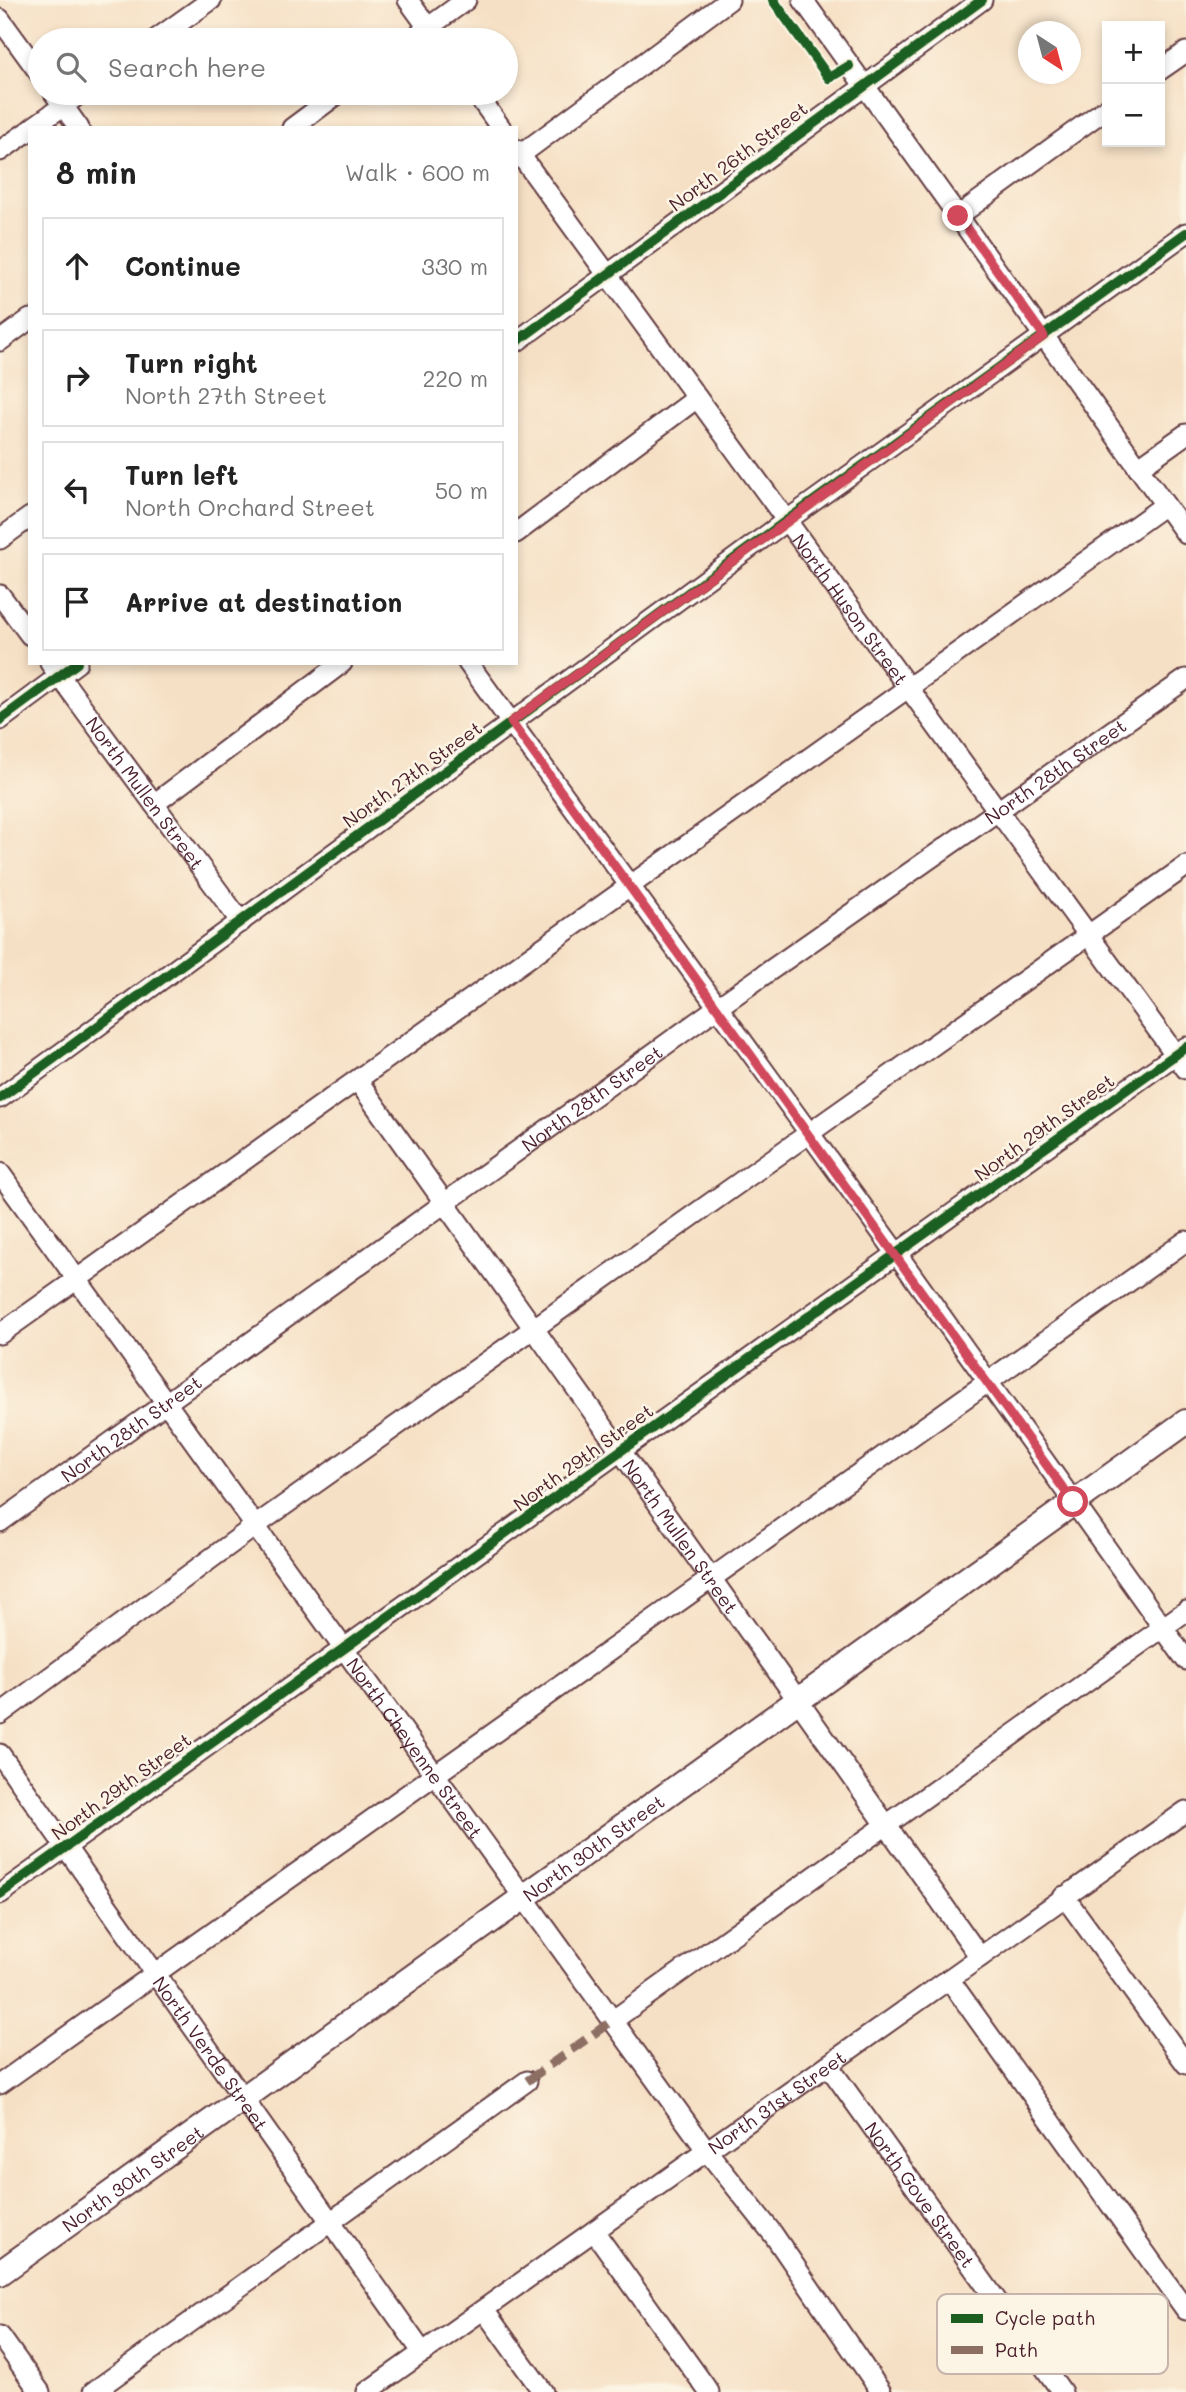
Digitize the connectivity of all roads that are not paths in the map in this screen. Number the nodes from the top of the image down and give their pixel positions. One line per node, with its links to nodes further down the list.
1 (211, 0): 8 (street)
2 (408, 0): 9 (street)
3 (466, 0): 10 (street)
4 (729, 0): 26 (street)
5 (803, 0): 14 (street)
6 (982, 0): 14 (street, North 26th Street)
7 (0, 19): 12 (street)
8 (172, 28)
9 (429, 28)
10 (439, 28)
11 (1186, 52): 13 (street)
12 (28, 58)
13 (1165, 67)
14 (864, 86): 27 (street); 29 (street, North 26th Street)
15 (53, 105): 20 (street)
16 (62, 105): 21 (street)
17 (323, 105): 22 (street)
18 (484, 105): 23 (street)
19 (1102, 112): 27 (street)
20 (34, 126)
21 (78, 126)
22 (295, 126)
23 (500, 126)
24 (28, 131): 25 (street)
25 (0, 151)
26 (518, 154): 29 (street, North Huson Street)
27 (958, 216): 31 (street)
28 (1186, 233): 31 (street, North 27th Street)
29 (608, 275): 33 (street, North 26th Street); 34 (street, North Huson Street)
30 (28, 320): 32 (street)
31 (1044, 336): 36 (street); 39 (street, North 27th Street)
32 (0, 341)
33 (518, 341)
34 (697, 398): 39 (street, North Huson Street); 40 (street)
35 (1186, 433): 36 (street)
36 (1138, 468): 37 (street)
37 (1165, 505): 41 (street); 49 (street)
38 (28, 518): 42 (street)
39 (786, 521): 49 (street, North Huson Street); 51 (street, North 27th Street)
40 (518, 532)
41 (1186, 534)
42 (0, 539)
43 (0, 595): 44 (street)
44 (28, 632)
45 (339, 665): 52 (street)
46 (469, 665): 51 (street)
47 (55, 670): 50 (street); 52 (street, North Mullen Street)
48 (1186, 679): 53 (street, North 28th Street)
49 (907, 686): 53 (street, North Huson Street); 55 (street)
50 (0, 720)
51 (511, 722): 55 (street); 56 (street, North 27th Street)
52 (154, 804): 56 (street, North Mullen Street)
53 (997, 810): 57 (street, North Huson Street); 58 (street, North 28th Street)
54 (1186, 866): 57 (street)
55 (629, 885): 58 (street); 60 (street)
56 (241, 922): 61 (street, North 27th Street)
57 (1088, 934): 59 (street, North Huson Street); 62 (street)
58 (718, 1007): 62 (street); 64 (street, North 28th Street)
59 (1182, 1057): 66 (street, North 29th Street)
60 (358, 1081): 64 (street, North Mullen Street); 67 (street)
61 (0, 1098)
62 (809, 1133): 66 (street); 68 (street)
63 (0, 1173): 67 (street, North Cheyenne Street)
64 (443, 1203): 68 (street, North Mullen Street); 71 (street, North 28th Street)
65 (1186, 1241): 70 (street)
66 (897, 1254): 70 (street); 73 (street, North 29th Street)
67 (77, 1279): 69 (street); 71 (street, North Cheyenne Street)
68 (533, 1328): 73 (street, North Mullen Street); 76 (street)
69 (0, 1334)
70 (988, 1382): 74 (street); 77 (street)
71 (167, 1404): 75 (street, North 28th Street); 76 (street, North Cheyenne Street)
72 (1186, 1422): 74 (main road, North 30th Street)
73 (619, 1453): 77 (street, North Mullen Street); 80 (street, North 29th Street)
74 (1073, 1502): 79 (street); 82 (main road, North 30th Street)
75 (0, 1522)
76 (255, 1526): 80 (street, North Cheyenne Street); 83 (street)
77 (712, 1578): 82 (street, North Mullen Street); 85 (street)
78 (1186, 1611): 79 (street)
79 (1163, 1628): 81 (street); 87 (street)
80 (344, 1649): 85 (street, North Cheyenne Street); 88 (street, North 29th Street)
81 (1186, 1660)
82 (796, 1702): 87 (street, North Mullen Street); 90 (main road, North 30th Street)
83 (0, 1714)
84 (0, 1754): 88 (street, North Verde Street)
85 (435, 1775): 90 (street, North Cheyenne Street); 93 (street)
86 (1185, 1813): 91 (street, North 31st Street)
87 (887, 1826): 92 (street, North Mullen Street); 95 (street)
88 (65, 1848): 89 (street, North 29th Street); 93 (street, North Verde Street)
89 (0, 1894)
90 (523, 1896): 95 (street, North Cheyenne Street); 100 (main road, North 30th Street)
91 (1064, 1896): 92 (street, North 31st Street); 96 (street)
92 (980, 1957): 94 (street, North 31st Street)
93 (155, 1974): 99 (street); 100 (street, North Verde Street)
94 (949, 1979): 97 (street, North 31st Street); 107 (street)
95 (612, 2021): 101 (street, North Cheyenne Street)
96 (1186, 2064)
97 (828, 2065): 101 (street, North 31st Street); 105 (street, North Gove Street)
98 (527, 2081): 102 (street)
99 (0, 2084)
100 (242, 2097): 102 (street, North Verde Street); 104 (main road, North 30th Street)
101 (707, 2151): 103 (street, North 31st Street); 116 (street, North Cheyenne Street)
102 (331, 2222): 109 (street, North Verde Street); 113 (street)
103 (594, 2231): 106 (street, North 31st Street); 115 (street)
104 (0, 2273)
105 (992, 2294)
106 (484, 2310): 109 (street, North 31st Street); 114 (street)
107 (1186, 2310)
108 (0, 2336): 112 (street)
109 (423, 2353): 111 (street, North 31st Street)
110 (1049, 2374): 117 (street, North Gove Street)
111 (370, 2391)
112 (40, 2392)
113 (93, 2392)
114 (543, 2392)
115 (709, 2392)
116 (881, 2392)
117 (1062, 2392)

